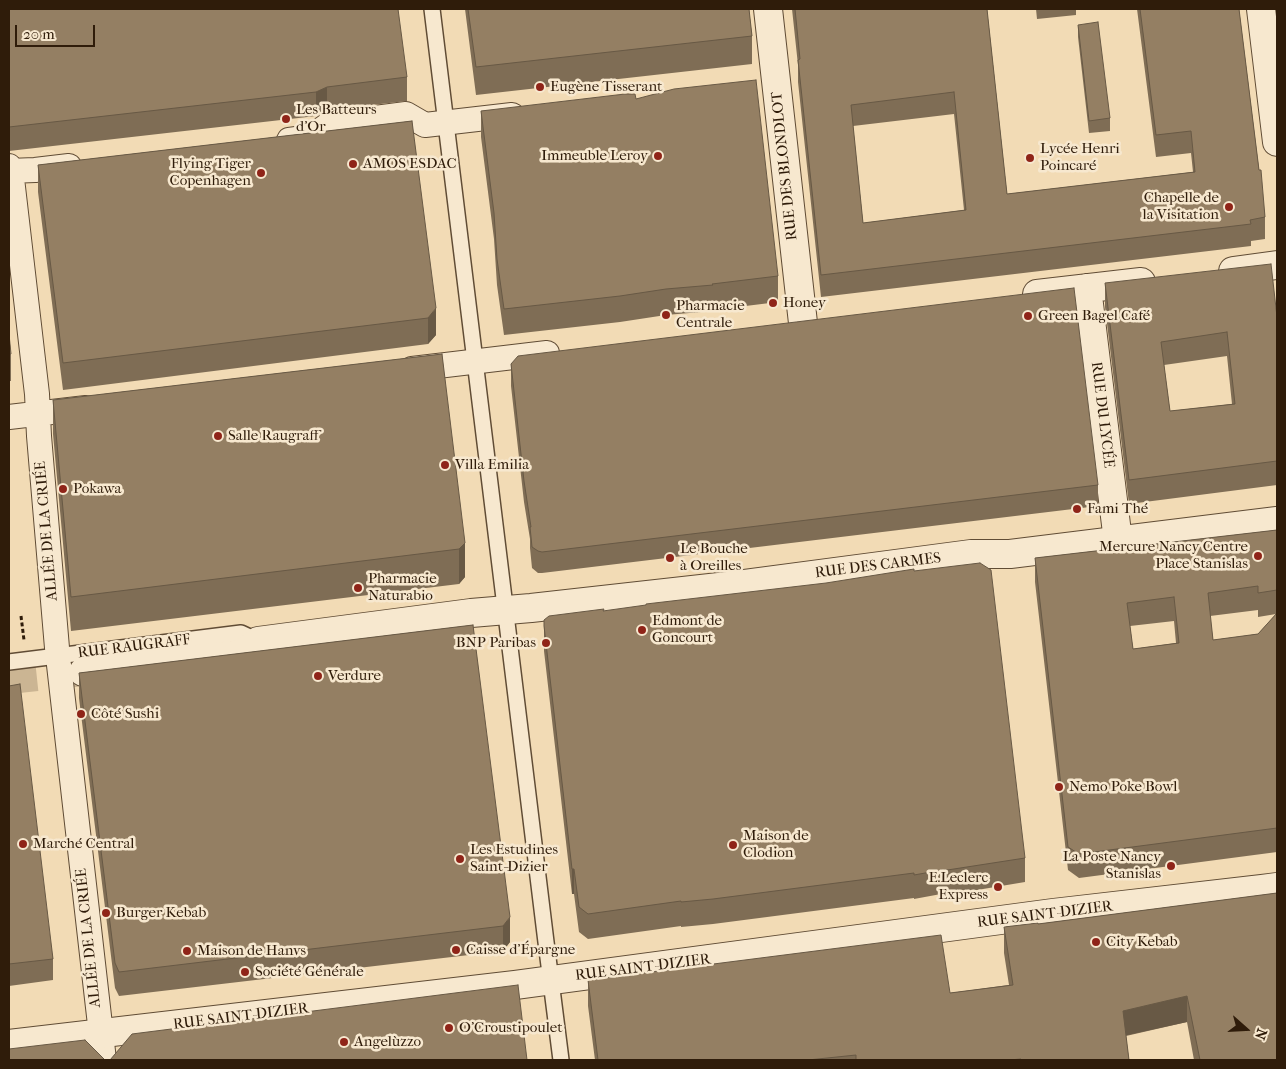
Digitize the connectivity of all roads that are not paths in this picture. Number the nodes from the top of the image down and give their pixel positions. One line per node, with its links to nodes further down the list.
1 (432, 9): 7 (lane)
2 (768, 9): 4 (street, RUE DES BLONDLOT)
3 (1261, 9): 8 (street)
4 (776, 83): 5 (street); 17 (street, RUE DES BLONDLOT)
5 (748, 86)
6 (536, 112): 7 (street)
7 (446, 123): 9 (street); 19 (lane)
8 (1277, 142)
9 (264, 143)
10 (93, 164): 11 (street)
11 (9, 169): 22 (street, ALLÉE DE LA CRIÉE)
12 (1277, 265): 13 (street)
13 (1212, 274)
14 (1164, 279): 15 (street)
15 (1087, 288): 16 (street); 25 (street, RUE DU LYCÉE)
16 (1008, 298)
17 (802, 323)
18 (566, 351): 19 (street)
19 (487, 360): 20 (street); 26 (lane)
20 (393, 371)
21 (108, 405): 22 (street)
22 (37, 413): 23 (street); 30 (street, ALLÉE DE LA CRIÉE)
23 (9, 417)
24 (1277, 521): 25 (street, RUE DES CARMES)
25 (1118, 541): 26 (street, RUE DES CARMES)
26 (505, 611): 27 (street, RUE DES CARMES); 32 (lane)
27 (478, 612): 28 (street, RUE RAUGRAFF)
28 (258, 640): 29 (lane, RUE RAUGRAFF); 30 (street, RUE RAUGRAFF)
29 (9, 662)
30 (66, 662): 33 (street, ALLÉE DE LA CRIÉE)
31 (1277, 887): 32 (street, RUE SAINT-DIZIER)
32 (551, 980): 33 (street, RUE SAINT-DIZIER); 36 (lane)
33 (101, 1033): 34 (street, RUE SAINT-DIZIER); 35 (street, ALLÉE DE LA CRIÉE)
34 (9, 1044)
35 (104, 1060)
36 (561, 1060)

